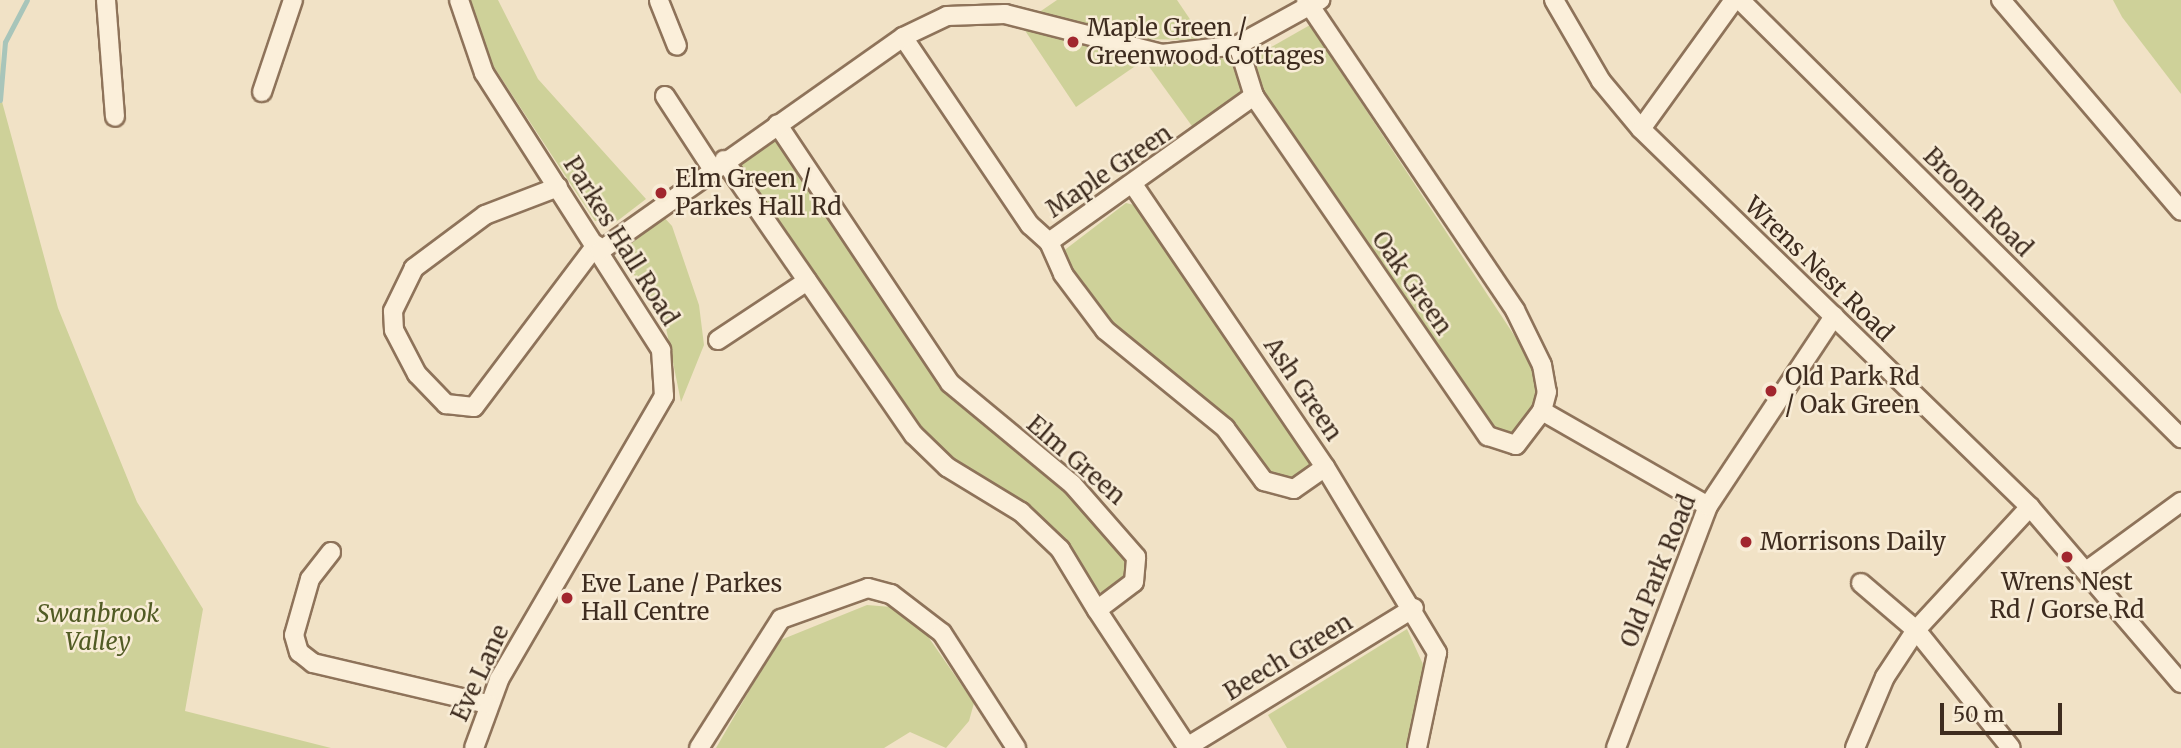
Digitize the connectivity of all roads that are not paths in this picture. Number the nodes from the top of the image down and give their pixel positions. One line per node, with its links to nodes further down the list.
1 (106, 0): 17 (street)
2 (293, 0): 14 (street)
3 (458, 0): 22 (street, Parkes Hall Road)
4 (664, 0): 13 (street)
5 (1554, 0): 19 (street, Wrens Nest Road)
6 (1734, 0): 19 (street)
7 (1740, 0): 30 (street, Broom Road)
8 (2001, 0): 23 (street)
9 (1312, 2): 12 (street); 29 (street)
10 (978, 5): 11 (street); 12 (street)
11 (904, 37): 18 (street); 24 (street, Maple Green)
12 (1238, 45): 16 (street)
13 (677, 46)
14 (262, 92)
15 (665, 96): 20 (street)
16 (1254, 96): 21 (street, Maple Green); 29 (street, Oak Green)
17 (115, 117)
18 (777, 124): 20 (street); 39 (street, Elm Green)
19 (1641, 130): 27 (street, Wrens Nest Road)
20 (718, 164): 25 (street); 26 (street)
21 (1134, 186): 24 (street, Maple Green); 31 (street, Ash Green)
22 (558, 187): 25 (street, Parkes Hall Road); 25 (street)
23 (2181, 211)
24 (1049, 242): 31 (street, Ash Green)
25 (598, 248): 40 (street, Parkes Hall Road)
26 (807, 281): 28 (street); 39 (street)
27 (1834, 316): 33 (street, Old Park Road); 34 (street, Wrens Nest Road)
28 (718, 340)
29 (1542, 411): 33 (street)
30 (2181, 438)
31 (1325, 467): 38 (street)
32 (2181, 502): 36 (street)
33 (1708, 506): 49 (street, Old Park Road)
34 (2030, 507): 36 (street, Wrens Nest Road); 41 (street)
35 (331, 552): 43 (street)
36 (2089, 569): 42 (street, Wrens Nest Road)
37 (1861, 583): 41 (street)
38 (1414, 608): 44 (street, Beech Green); 48 (street)
39 (1097, 610): 44 (street, Beech Green)
40 (533, 620): 43 (street, Eve Lane)
41 (1916, 630): 50 (street); 51 (street)
42 (2181, 683)
43 (488, 704): 45 (street, Eve Lane)
44 (1187, 747)
45 (474, 748)
46 (699, 748): 47 (street)
47 (1016, 748)
48 (1417, 748)
49 (1616, 748)
50 (1855, 748)
51 (2011, 748)

